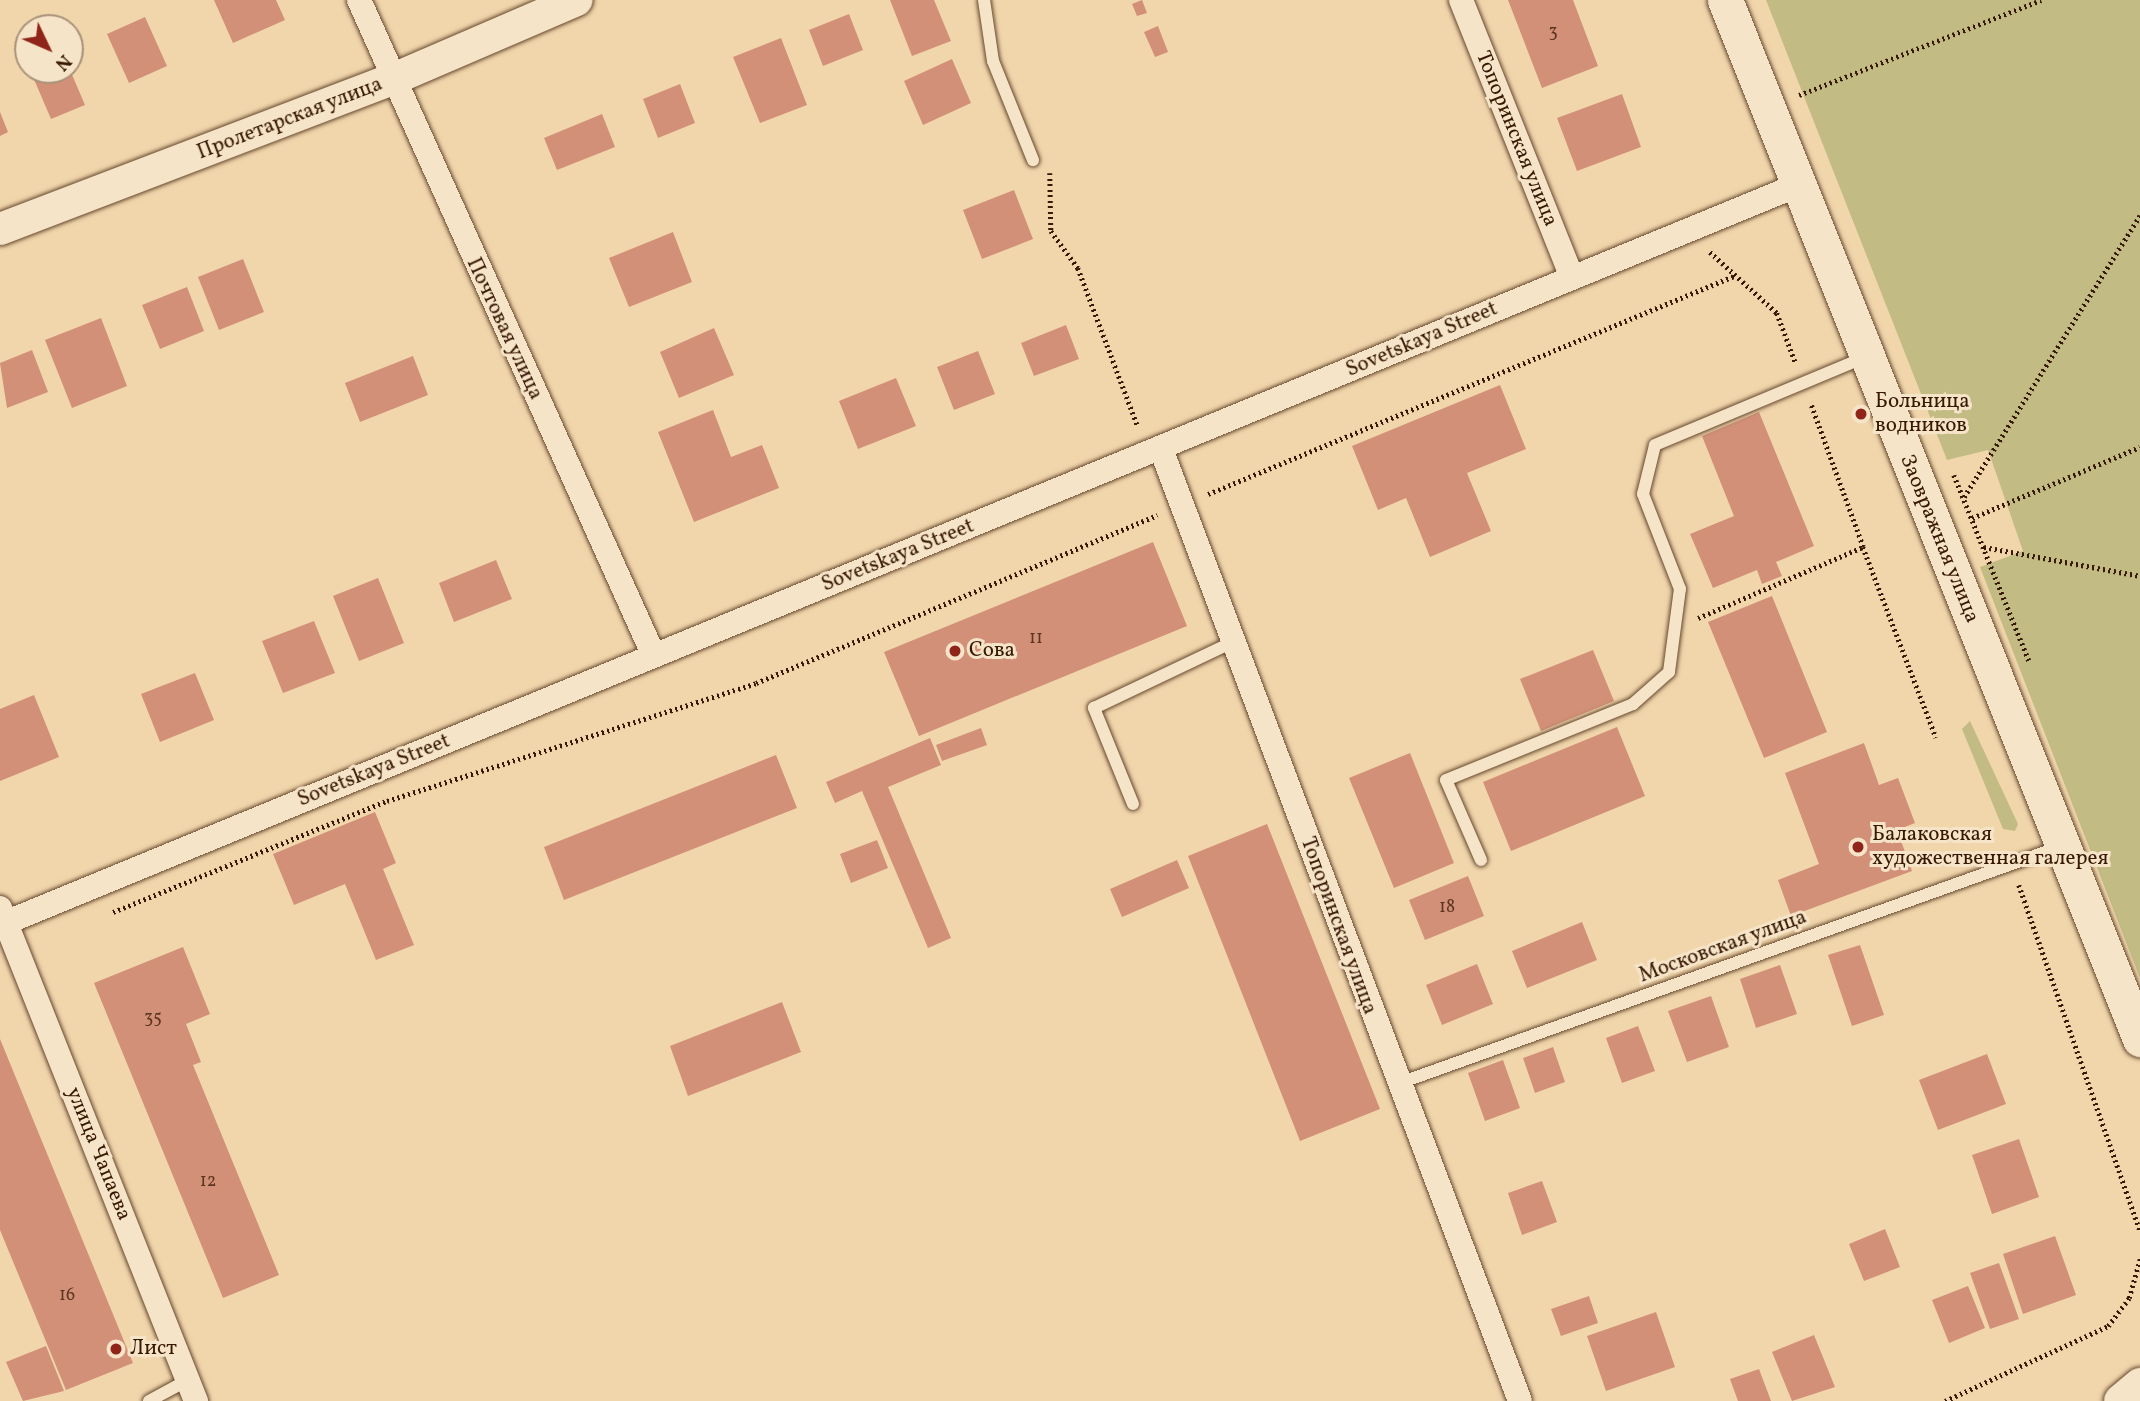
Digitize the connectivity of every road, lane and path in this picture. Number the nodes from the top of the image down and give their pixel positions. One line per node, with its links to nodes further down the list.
1 (359, 0): 7 (street, Почтовая улица)
2 (577, 0): 7 (street, Пролетарская улица)
3 (984, 0): 9 (lane)
4 (1461, 0): 14 (street, Топоринская улица)
5 (1725, 0): 10 (main road, Заовражная улица)
6 (2041, 0): 8 (path)
7 (391, 80): 12 (street, Пролетарская улица); 27 (street, Почтовая улица)
8 (1799, 95)
9 (1033, 160): 17 (path)
10 (1796, 186): 14 (street, Sovetskaya Street); 15 (main road, Заовражная улица)
11 (2140, 215): 18 (path)
12 (0, 229)
13 (1734, 276): 19 (path)
14 (1572, 278): 17 (street, Sovetskaya Street)
15 (1865, 357): 25 (lane); 30 (main road, Заовражная улица)
16 (2140, 447): 20 (path)
17 (1154, 452): 19 (street, Топоринская улица); 27 (street, Sovetskaya Street)
18 (1963, 497)
19 (1181, 505): 26 (street, Топоринская улица); 33 (path)
20 (1972, 517)
21 (1863, 547): 28 (path)
22 (1984, 547): 24 (path)
23 (1846, 556): 25 (path)
24 (2140, 576)
25 (1674, 627): 31 (lane)
26 (1233, 642): 29 (lane); 36 (street, Топоринская улица)
27 (654, 656): 34 (street, Sovetskaya Street)
28 (1936, 737)
29 (1133, 804)
30 (2063, 846): 32 (lane, Московская улица); 35 (main road, Заовражная улица)
31 (1481, 860)
32 (2012, 864): 36 (lane, Московская улица); 37 (path)
33 (106, 915)
34 (2, 919): 40 (street, улица Чапаева)
35 (2140, 1039)
36 (1397, 1084): 42 (street, Топоринская улица)
37 (2140, 1231)
38 (2140, 1259): 43 (path)
39 (2140, 1385): 44 (main road)
40 (192, 1390): 41 (lane)
41 (149, 1401)
42 (1520, 1401)
43 (1945, 1401)
44 (2121, 1401)

